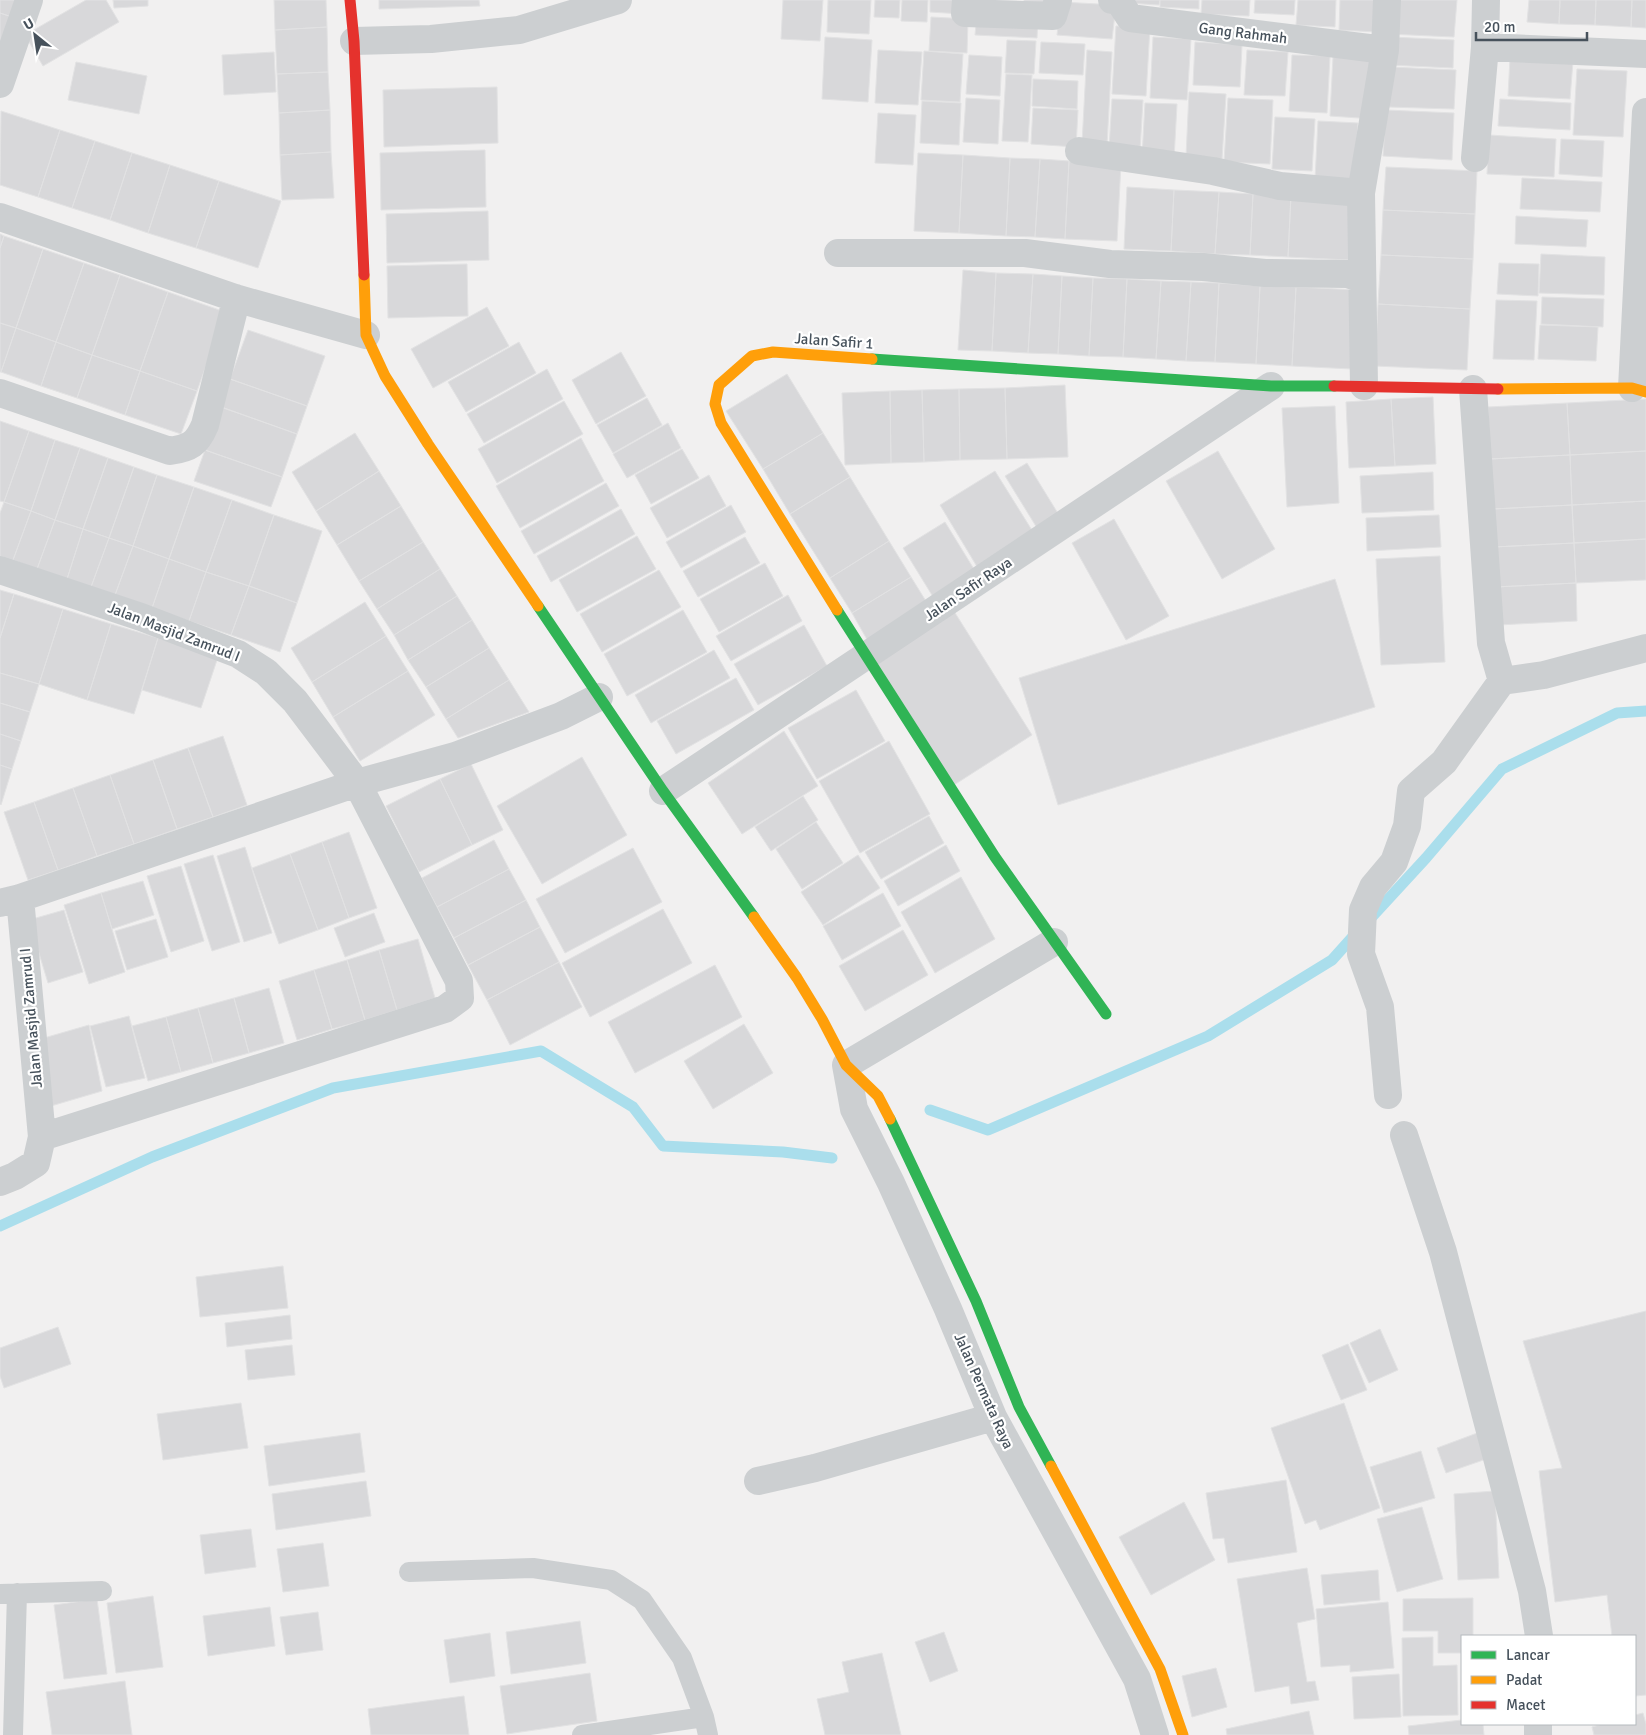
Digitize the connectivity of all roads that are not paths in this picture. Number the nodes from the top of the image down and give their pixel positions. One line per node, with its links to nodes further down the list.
1 (29, 0): 13 (street)
2 (350, 0): 9 (street)
3 (618, 0): 9 (street)
4 (966, 0): 5 (street)
5 (1058, 0)
6 (1112, 0): 11 (street, Gang Rahmah)
7 (1387, 0): 11 (street)
8 (1486, 0): 10 (street)
9 (354, 40): 22 (street)
10 (1485, 47): 12 (street); 16 (street)
11 (1385, 50): 17 (street)
12 (1646, 54)
13 (0, 84)
14 (1646, 112): 26 (street)
15 (1079, 151): 17 (street)
16 (1475, 158)
17 (1361, 193): 20 (street)
18 (0, 217): 21 (street)
19 (838, 253): 20 (street)
20 (1362, 279): 24 (street)
21 (235, 298): 22 (street); 27 (street)
22 (366, 335): 32 (street)
23 (1271, 386): 24 (street, Jalan Safir 1); 30 (street, Jalan Safir Raya); 30 (street, Jalan Safir 1)
24 (1364, 386): 25 (street, Jalan Safir 1)
25 (1473, 389): 26 (street, Jalan Safir 1); 31 (street)
26 (1639, 390)
27 (0, 393)
28 (0, 570): 33 (street, Jalan Masjid Zamrud I)
29 (1646, 648): 31 (street)
30 (866, 657): 34 (street, Jalan Safir Raya); 36 (street, Jalan Safir 1)
31 (1502, 681): 39 (street)
32 (599, 697): 33 (street); 34 (street)
33 (357, 783): 35 (street); 41 (street, Jalan Masjid Zamrud I)
34 (663, 791): 38 (street)
35 (10, 900): 41 (street, Jalan Masjid Zamrud I)
36 (1054, 942): 37 (street, Jalan Safir 1); 38 (street)
37 (1106, 1014)
38 (846, 1065): 43 (street, Jalan Permata Raya); 53 (street)
39 (1388, 1095)
40 (1404, 1135): 48 (street)
41 (42, 1137): 42 (street, Jalan Masjid Zamrud I)
42 (0, 1182)
43 (993, 1417): 44 (street); 52 (street, Jalan Permata Raya)
44 (758, 1481)
45 (409, 1572): 49 (lane)
46 (102, 1591): 47 (lane)
47 (8, 1593): 50 (lane)
48 (1539, 1635)
49 (706, 1726): 51 (lane)
50 (13, 1735)
51 (582, 1735)
52 (1155, 1735)
53 (1183, 1735)

